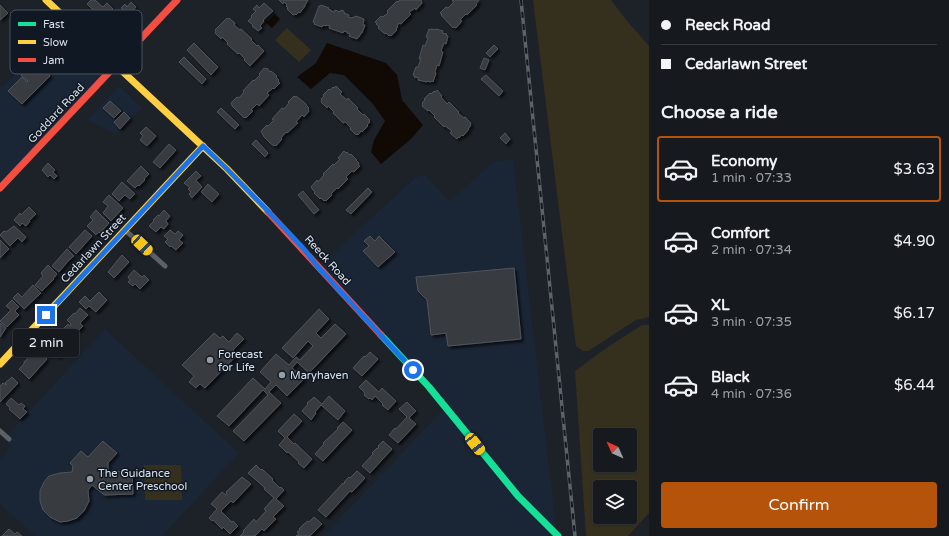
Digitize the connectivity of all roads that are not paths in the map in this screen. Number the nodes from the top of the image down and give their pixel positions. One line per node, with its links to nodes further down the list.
1 (46, 0): 3 (street, Reeck Road)
2 (177, 0): 4 (street, Goddard Road)
3 (57, 10)
4 (142, 38)
5 (108, 74): 8 (street, Goddard Road)
6 (125, 74): 7 (street, Reeck Road)
7 (203, 146): 9 (street, Cedarlawn Street); 14 (street, Reeck Road)
8 (0, 188)
9 (126, 230): 10 (street); 11 (street, Cedarlawn Street)
10 (165, 266)
11 (0, 364)
12 (0, 431): 13 (street)
13 (9, 439)
14 (558, 536)

